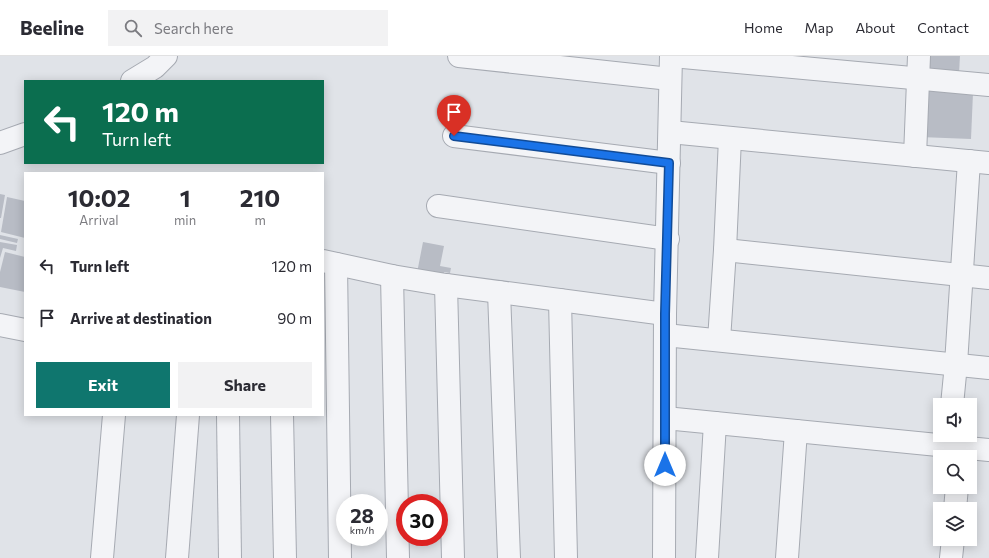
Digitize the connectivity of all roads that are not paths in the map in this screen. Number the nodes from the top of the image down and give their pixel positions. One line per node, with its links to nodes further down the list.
1 (166, 56): 7 (street)
2 (459, 56): 5 (street)
3 (671, 56): 5 (street); 6 (street)
4 (920, 56): 6 (street)
5 (670, 79): 9 (street)
6 (918, 79): 8 (street); 14 (street)
7 (134, 80)
8 (989, 85)
9 (670, 132): 12 (street); 16 (street)
10 (24, 134): 13 (street)
11 (454, 136): 16 (street)
12 (730, 138): 14 (street); 19 (street)
13 (0, 144)
14 (915, 156): 15 (street)
15 (979, 162): 21 (street)
16 (669, 163): 18 (street)
17 (438, 206): 18 (street)
18 (668, 239): 27 (street)
19 (725, 250): 21 (street); 30 (street)
20 (329, 262): 22 (street); 48 (street)
21 (962, 275): 23 (street); 31 (street)
22 (392, 276): 24 (street); 49 (street)
23 (989, 278)
24 (446, 285): 25 (street); 50 (street)
25 (500, 292): 26 (street); 51 (street)
26 (560, 300): 27 (street); 52 (street)
27 (665, 324): 30 (street); 38 (street)
28 (0, 325): 29 (street)
29 (24, 330)
30 (719, 340): 31 (street)
31 (956, 364): 32 (street); 33 (street)
32 (989, 368)
33 (953, 398)
34 (114, 416): 44 (street)
35 (188, 416): 45 (street)
36 (228, 416): 46 (street)
37 (282, 416): 47 (street)
38 (665, 418): 39 (street); 53 (street)
39 (715, 423): 40 (street); 54 (street)
40 (796, 431): 41 (street); 55 (street)
41 (954, 446): 42 (street)
42 (989, 450)
43 (952, 546): 56 (street)
44 (102, 558)
45 (178, 558)
46 (230, 558)
47 (285, 558)
48 (340, 558)
49 (398, 558)
50 (452, 558)
51 (509, 558)
52 (566, 558)
53 (664, 558)
54 (707, 558)
55 (787, 558)
56 (951, 558)

